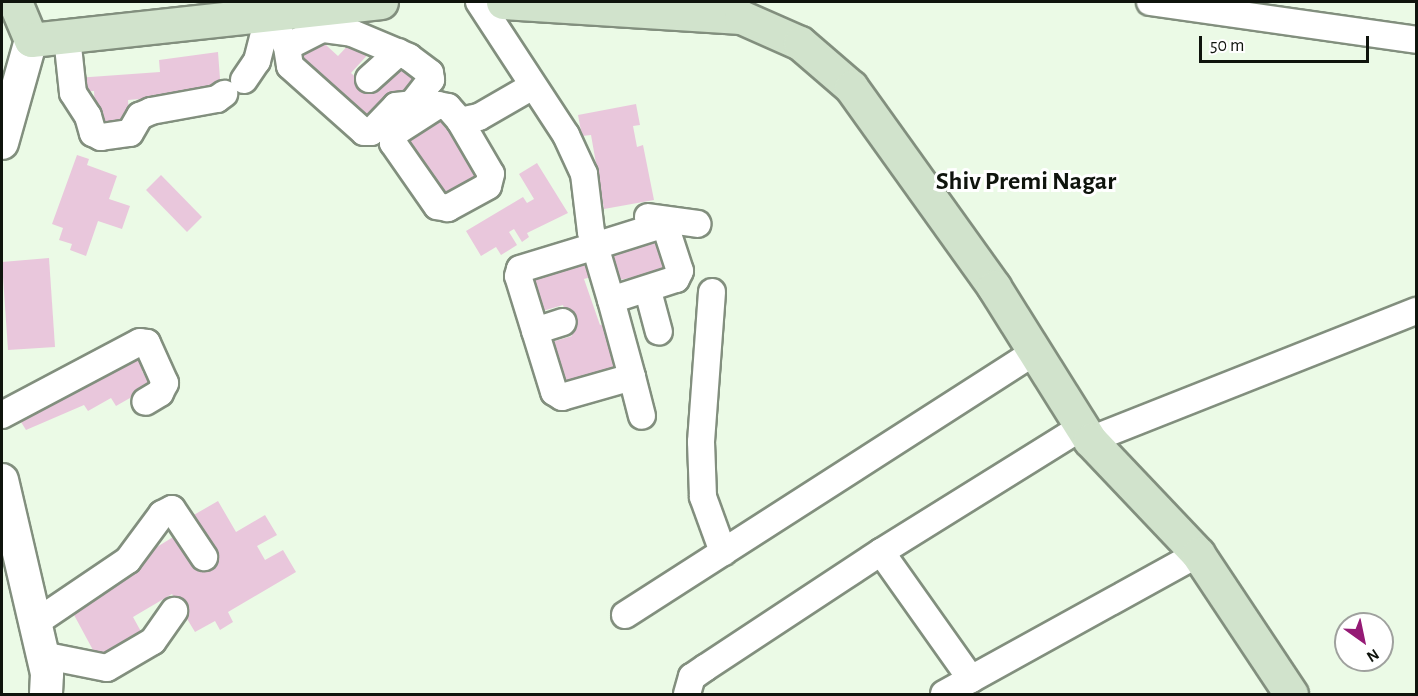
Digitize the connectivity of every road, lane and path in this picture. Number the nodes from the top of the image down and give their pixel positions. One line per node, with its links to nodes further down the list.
1 (15, 2): 8 (main road)
2 (381, 2): 6 (main road)
3 (479, 2): 13 (street)
4 (503, 2): 25 (main road)
5 (1150, 2): 9 (street)
6 (269, 14): 7 (main road); 7 (street); 10 (street)
7 (67, 37): 8 (main road)
8 (31, 40): 15 (street)
9 (1416, 40)
10 (287, 47): 11 (street); 11 (street)
11 (399, 52): 12 (street)
12 (369, 79)
13 (533, 86): 14 (street); 17 (street)
14 (460, 121)
15 (3, 134)
16 (698, 224): 17 (street)
17 (593, 239): 18 (street); 20 (street); 23 (street)
18 (648, 291): 20 (street); 24 (street)
19 (712, 292): 32 (street)
20 (611, 300): 26 (street)
21 (1416, 311): 30 (street)
22 (562, 322): 23 (street)
23 (535, 330): 26 (street)
24 (659, 332)
25 (1035, 352): 30 (main road); 32 (street)
26 (632, 377): 29 (street)
27 (145, 402): 28 (street)
28 (2, 415)
29 (642, 416)
30 (1086, 434): 33 (street); 34 (main road)
31 (2, 480): 38 (street)
32 (723, 552): 37 (street)
33 (881, 552): 40 (street); 42 (street)
34 (1198, 554): 40 (street); 44 (main road)
35 (204, 557): 38 (street)
36 (174, 611): 39 (street)
37 (625, 615)
38 (35, 623): 39 (street)
39 (42, 655): 41 (street)
40 (971, 679): 43 (street)
41 (46, 694)
42 (687, 694)
43 (944, 694)
44 (1290, 694)

